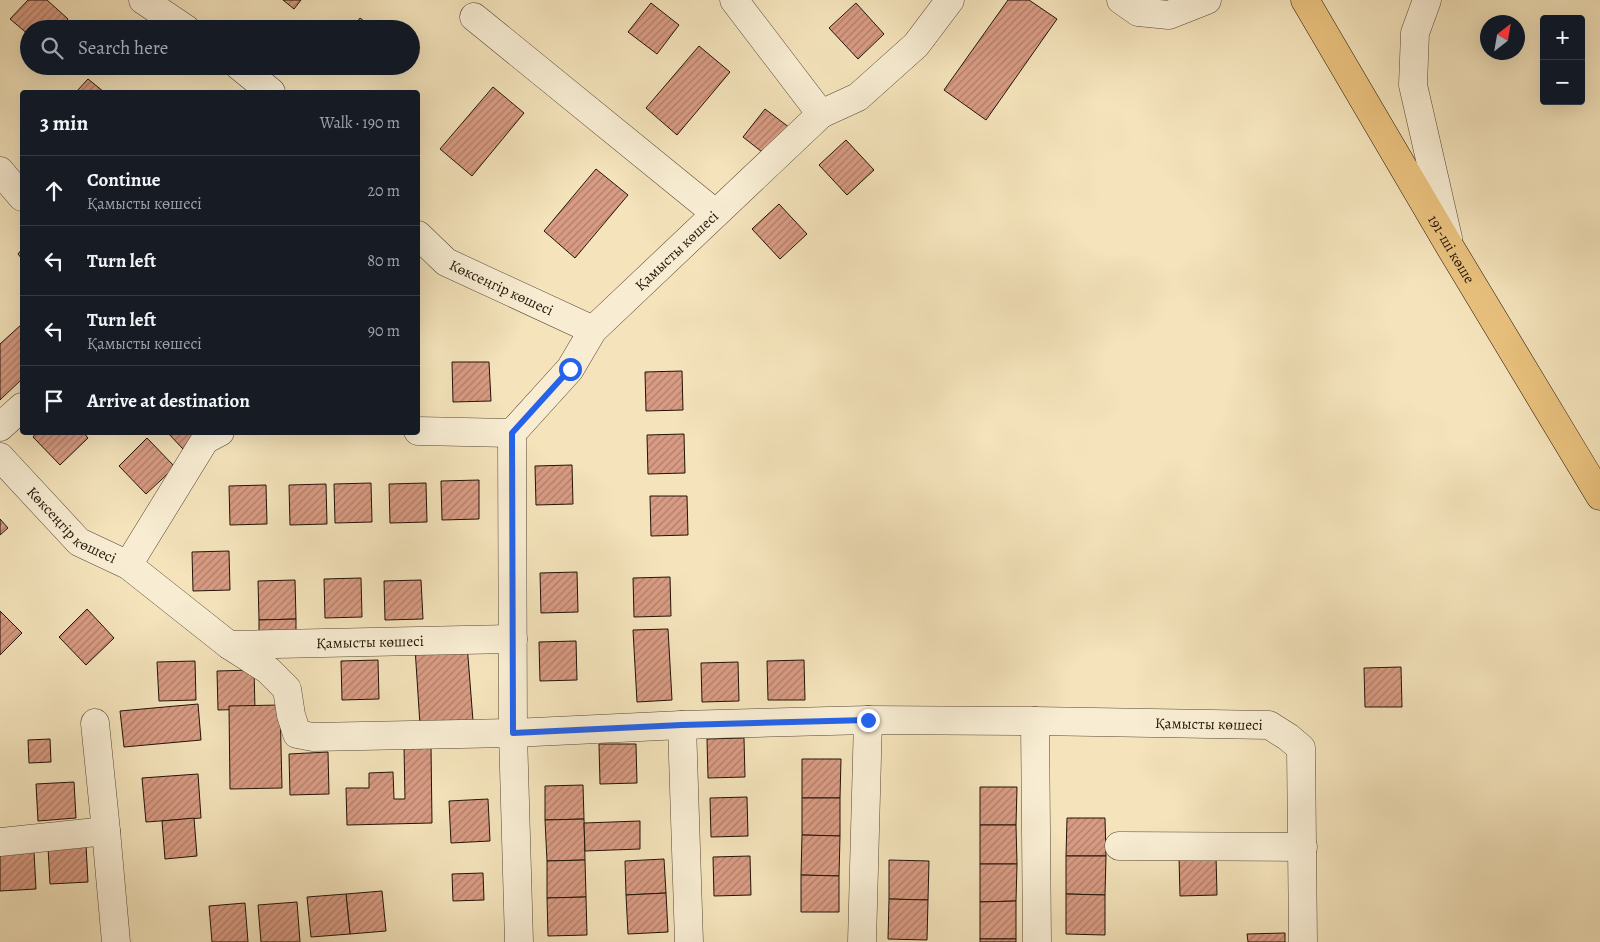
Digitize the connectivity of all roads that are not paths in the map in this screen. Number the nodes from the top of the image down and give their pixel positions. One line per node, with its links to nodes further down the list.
1 (143, 0): 9 (street)
2 (734, 0): 12 (street)
3 (950, 0): 12 (street, Қамысты көшесі)
4 (1121, 0): 5 (street)
5 (1207, 0)
6 (1304, 0): 17 (main road, 191-ші көше)
7 (1427, 0): 17 (street)
8 (474, 17): 15 (street)
9 (173, 20)
10 (250, 75): 11 (street)
11 (269, 90)
12 (822, 114): 15 (street, Қамысты көшесі)
13 (0, 171): 14 (street)
14 (20, 195)
15 (715, 213): 18 (street, Қамысты көшесі)
16 (420, 237): 18 (street, Көксеңгір көшесі)
17 (1450, 247): 25 (main road, 191-ші көше)
18 (593, 330): 22 (street, Қамысты көшесі)
19 (20, 409): 20 (street)
20 (0, 427)
21 (420, 431): 22 (street)
22 (512, 433): 27 (street)
23 (214, 435): 26 (street)
24 (1, 459): 26 (street, Көксеңгір көшесі)
25 (1600, 496)
26 (128, 565): 28 (street, Көксеңгір көшесі)
27 (513, 639): 28 (street, Қамысты көшесі); 33 (street)
28 (229, 646): 33 (street, Қамысты көшесі)
29 (868, 720): 30 (street, Қамысты көшесі); 32 (street, Қамысты көшесі); 41 (street)
30 (1035, 720): 37 (street, Қамысты көшесі); 42 (street)
31 (95, 723): 34 (street)
32 (682, 725): 33 (street, Қамысты көшесі); 40 (street)
33 (513, 733): 39 (street)
34 (106, 830): 35 (street); 38 (street)
35 (0, 842)
36 (1119, 846): 37 (street)
37 (1303, 847): 43 (street, Қамысты көшесі)
38 (116, 942)
39 (519, 942)
40 (689, 942)
41 (862, 942)
42 (1037, 942)
43 (1303, 942)

